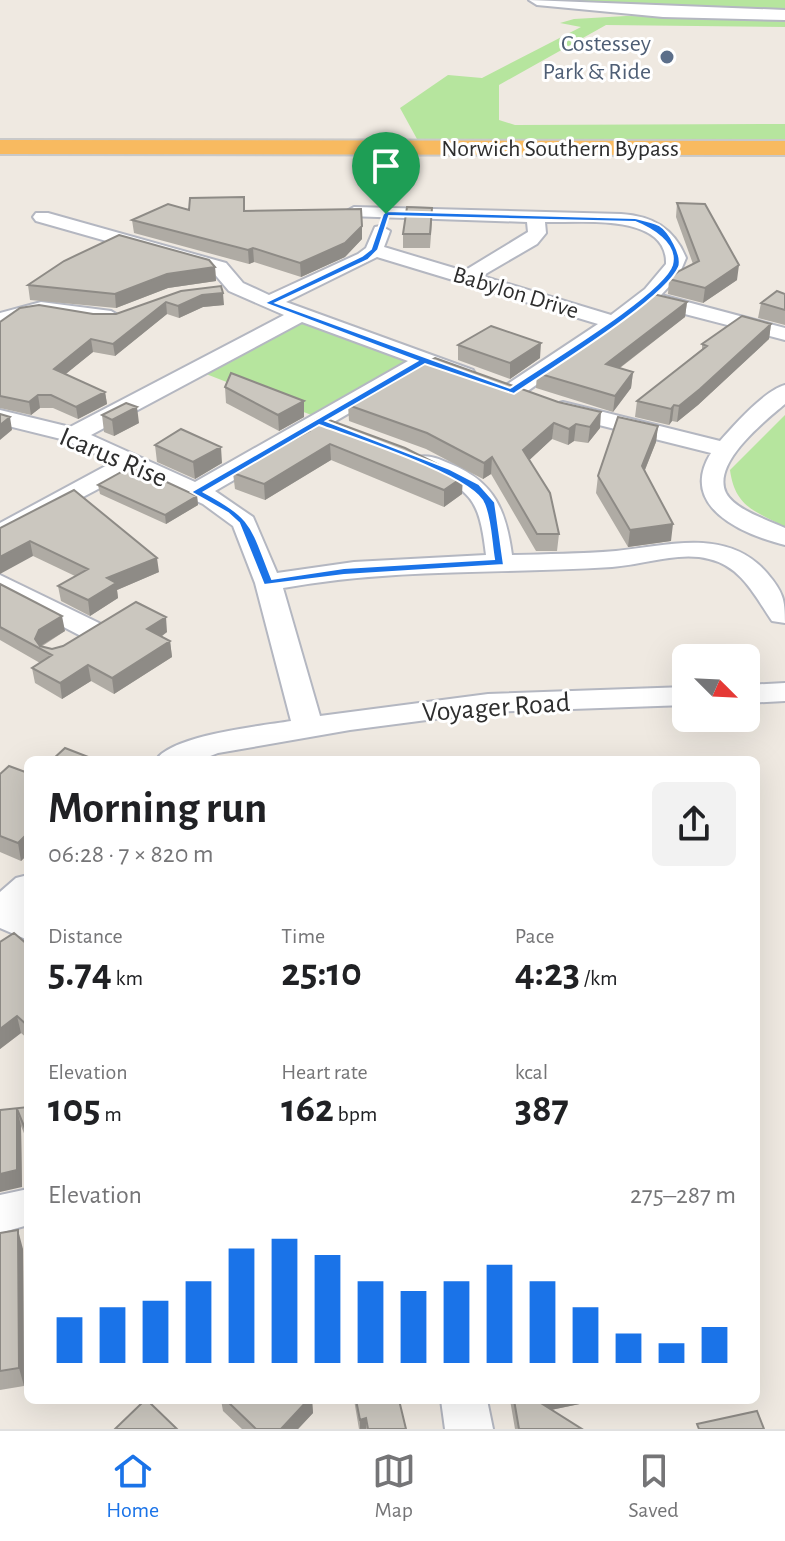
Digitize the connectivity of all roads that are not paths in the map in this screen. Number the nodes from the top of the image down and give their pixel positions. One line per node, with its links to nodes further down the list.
1 (537, 0): 2 (street)
2 (592, 3): 3 (street)
3 (785, 15)
4 (0, 147): 5 (highway, Norwich Southern Bypass)
5 (783, 153): 6 (highway, Norwich Southern Bypass)
6 (0, 157)
7 (354, 212): 8 (street)
8 (386, 214): 10 (street); 13 (street)
9 (42, 217): 11 (street)
10 (535, 218): 14 (street); 17 (street)
11 (69, 225): 12 (street); 15 (street)
12 (39, 237)
13 (374, 250): 14 (street, Babylon Drive); 18 (street)
14 (467, 277): 22 (street, Babylon Drive)
15 (236, 287): 16 (street); 18 (street)
16 (211, 290)
17 (647, 298): 22 (street); 23 (street)
18 (269, 303): 20 (street)
19 (129, 315): 21 (street)
20 (300, 315): 24 (street); 30 (street)
21 (0, 321)
22 (611, 321): 25 (street)
23 (785, 334)
24 (424, 361): 25 (street); 28 (street)
25 (496, 387): 31 (street)
26 (785, 392): 31 (street)
27 (0, 417): 30 (street, Icarus Rise)
28 (318, 421): 29 (street); 34 (street)
29 (342, 430)
30 (73, 435): 33 (street, Icarus Rise)
31 (724, 449): 36 (street)
32 (406, 455): 37 (street)
33 (131, 462): 34 (street, Icarus Rise); 35 (street)
34 (196, 492): 39 (street, Icarus Rise)
35 (0, 533)
36 (785, 537)
37 (500, 562): 39 (street); 41 (street)
38 (0, 583): 42 (street)
39 (268, 583): 47 (street, Icarus Rise)
40 (118, 613): 42 (street)
41 (782, 615)
42 (91, 630): 43 (street)
43 (67, 645)
44 (785, 692): 45 (street)
45 (760, 693)
46 (672, 696): 47 (street, Voyager Road)
47 (307, 727): 48 (street, Voyager Road)
48 (182, 756)
49 (24, 891): 50 (street)
50 (0, 912): 51 (street)
51 (24, 925)
52 (24, 1208): 53 (street)
53 (0, 1214)
54 (465, 1404): 55 (street)
55 (469, 1429)

